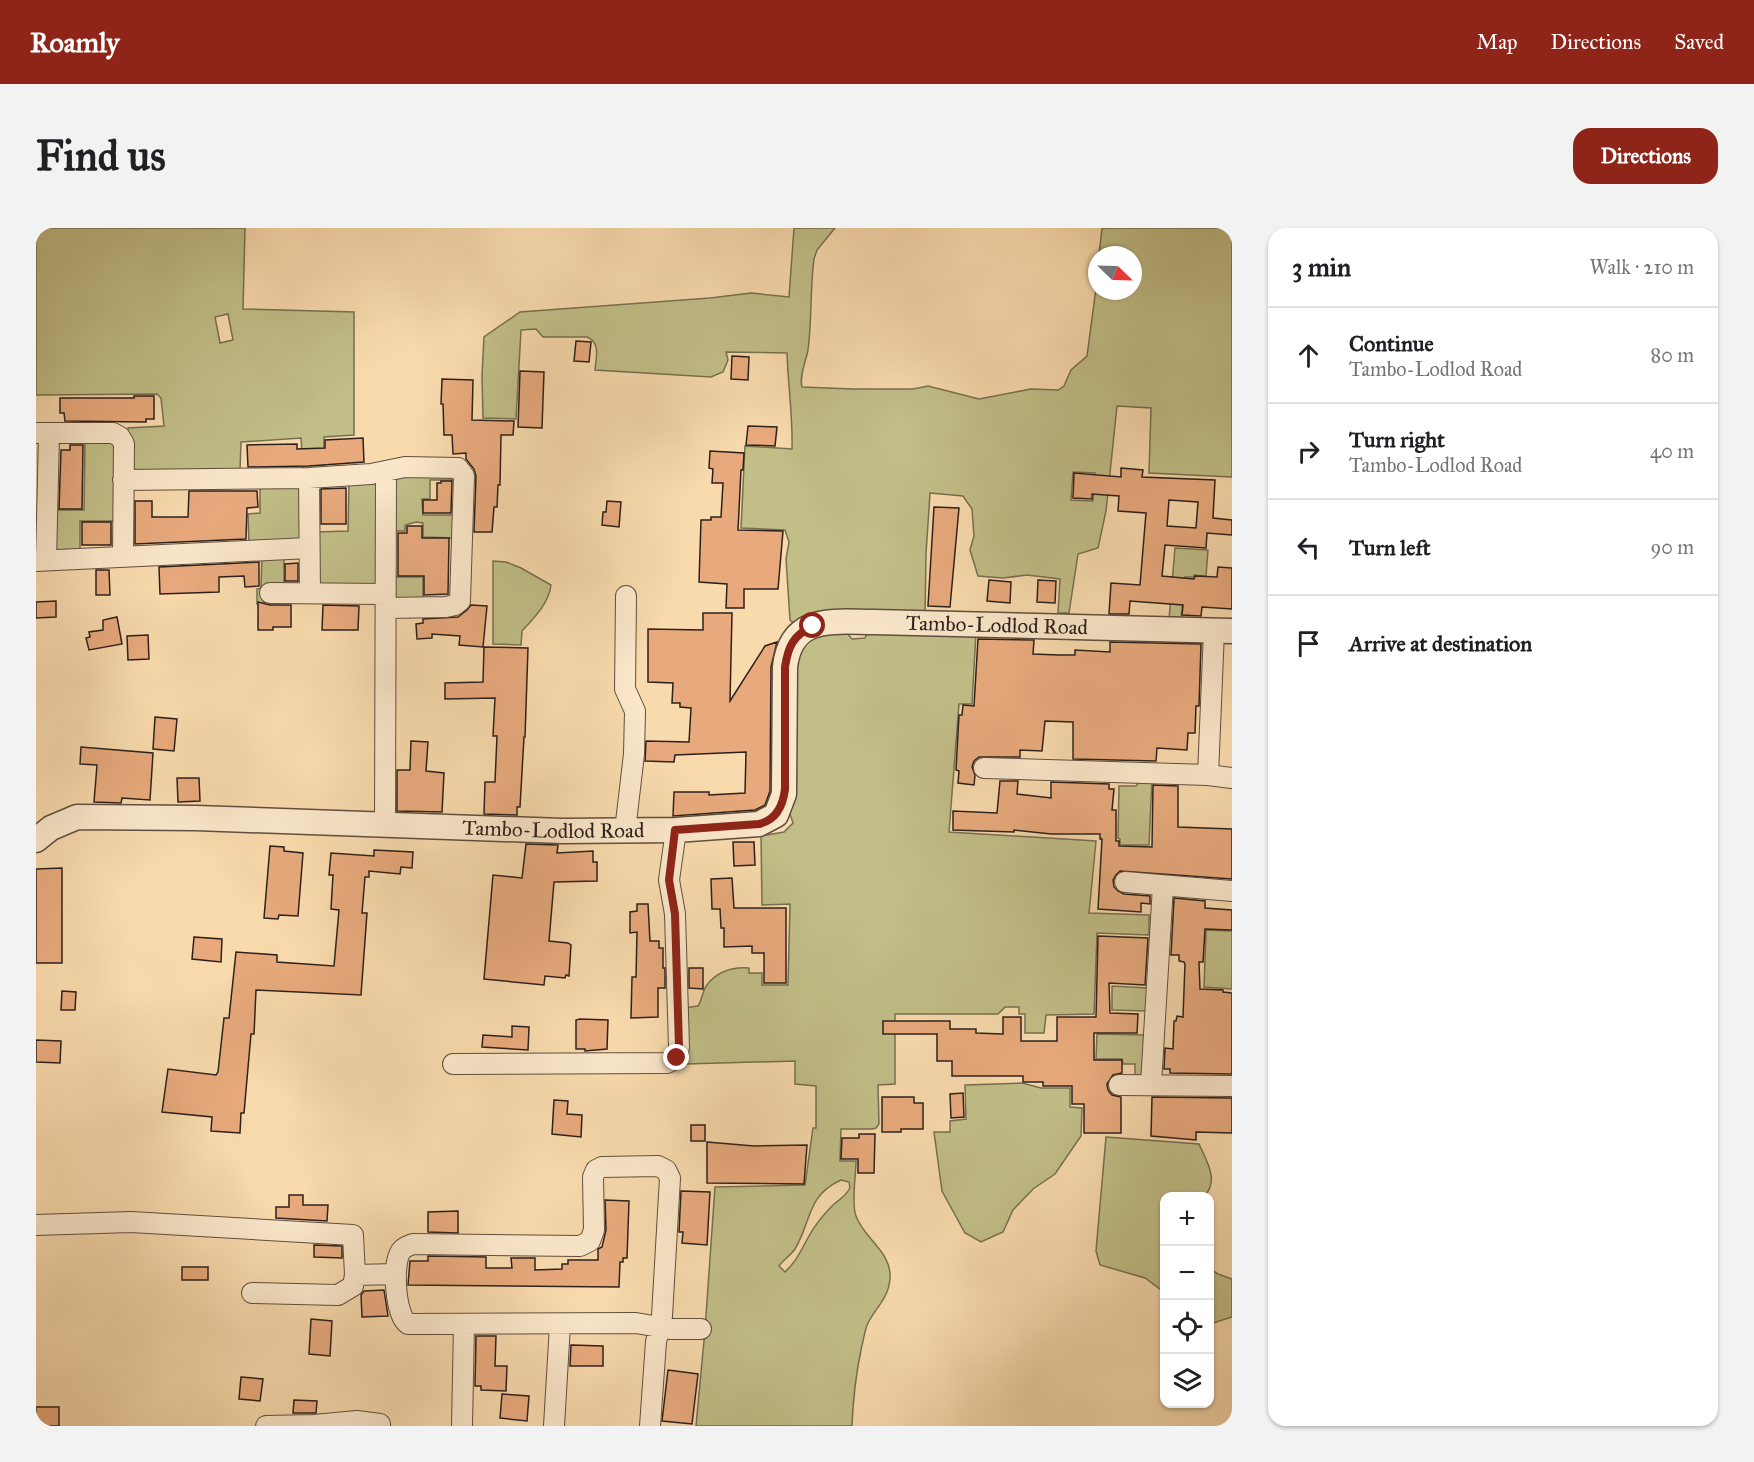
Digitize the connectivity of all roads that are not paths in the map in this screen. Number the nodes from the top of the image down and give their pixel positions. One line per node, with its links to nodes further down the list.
1 (43, 434): 4 (street); 7 (street)
2 (386, 472): 3 (street); 11 (street); 11 (street)
3 (309, 478): 4 (street); 5 (street)
4 (123, 480): 6 (street)
5 (309, 548): 6 (street); 8 (street)
6 (123, 556): 7 (street)
7 (41, 561)
8 (310, 592): 9 (street); 11 (street)
9 (270, 594)
10 (626, 596): 18 (street)
11 (386, 601): 16 (street)
12 (1223, 631): 14 (street); 17 (street, Tambo-Lodlod Road)
13 (984, 768): 14 (street)
14 (1208, 775): 15 (street)
15 (1232, 778)
16 (386, 826): 18 (street, Tambo-Lodlod Road); 19 (street, Tambo-Lodlod Road)
17 (675, 830): 18 (street, Tambo-Lodlod Road); 23 (street)
18 (625, 831)
19 (36, 840)
20 (1125, 882): 21 (street)
21 (1163, 886): 22 (street); 24 (street)
22 (1232, 891)
23 (453, 1064)
24 (1151, 1084): 25 (street); 26 (street)
25 (1119, 1085)
26 (1232, 1086)
27 (36, 1225): 29 (street)
28 (396, 1274): 29 (street); 31 (street); 33 (street)
29 (355, 1275): 30 (street)
30 (252, 1293)
31 (464, 1324): 32 (street); 37 (street)
32 (560, 1325): 33 (street); 38 (street)
33 (660, 1328): 34 (street); 39 (street)
34 (701, 1329)
35 (266, 1426): 36 (street)
36 (380, 1426)
37 (462, 1426)
38 (554, 1426)
39 (650, 1426)

